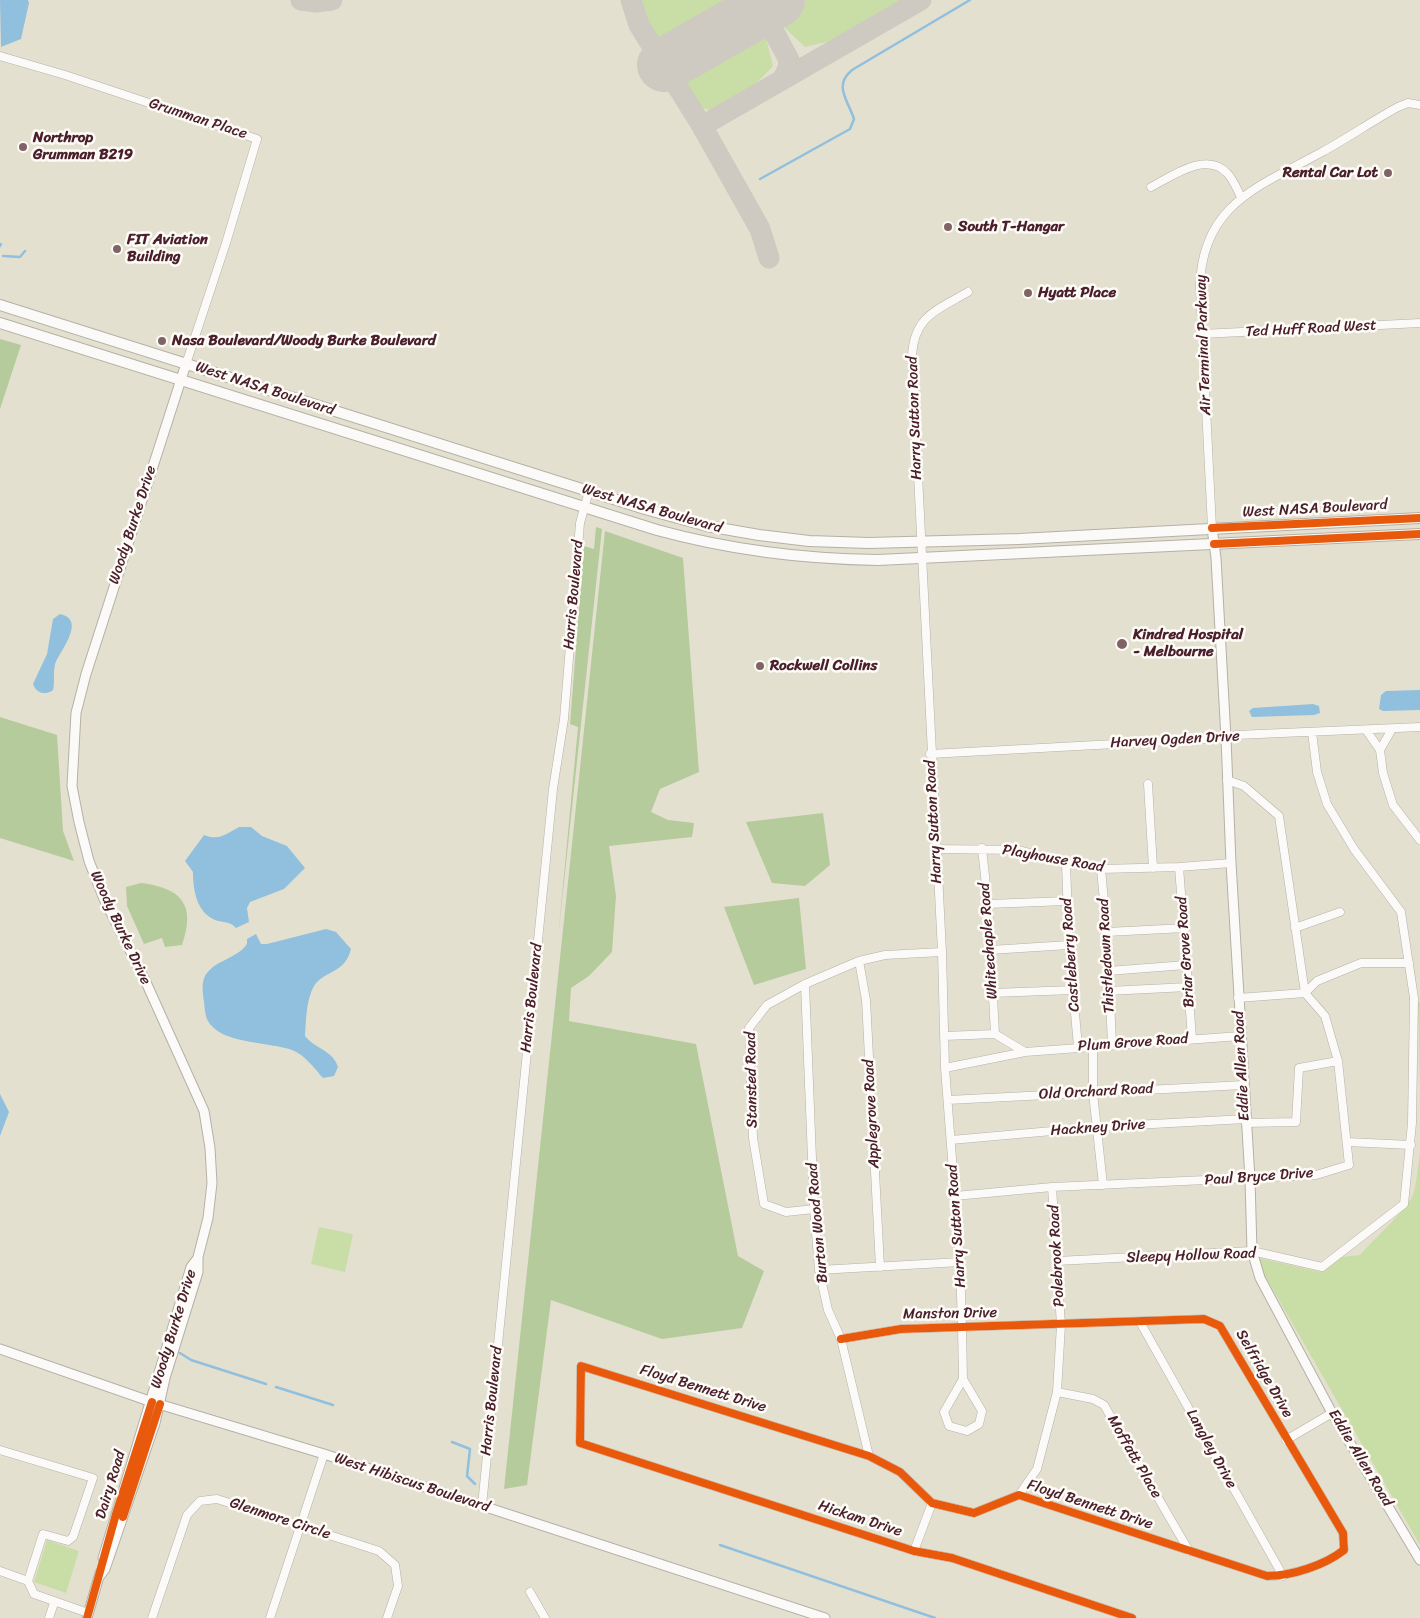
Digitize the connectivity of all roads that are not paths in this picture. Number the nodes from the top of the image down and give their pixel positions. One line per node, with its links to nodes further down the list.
1 (0, 56): 10 (street, Grumman Place)
2 (1420, 105): 4 (street, Air Terminal Parkway)
3 (1151, 187): 4 (street)
4 (1242, 197): 9 (street, Air Terminal Parkway)
5 (968, 292): 19 (street, Harry Sutton Road)
6 (0, 305): 10 (main road, West NASA Boulevard)
7 (0, 323): 11 (main road, West NASA Boulevard)
8 (1420, 323): 9 (street, Ted Huff Road West)
9 (1202, 334): 17 (street, Air Terminal Parkway)
10 (186, 364): 11 (street, Woody Burke Drive); 12 (main road, West NASA Boulevard)
11 (181, 380): 13 (main road, West NASA Boulevard); 96 (street, Woody Burke Drive)
12 (464, 451): 13 (main road); 14 (main road, West NASA Boulevard)
13 (459, 467): 15 (main road, West NASA Boulevard)
14 (589, 491): 15 (street, Harris Boulevard); 19 (main road, West NASA Boulevard)
15 (584, 507): 21 (main road, West NASA Boulevard); 104 (street, Harris Boulevard)
16 (1420, 518): 17 (main road, West NASA Boulevard)
17 (1212, 528): 19 (main road, West NASA Boulevard); 20 (street, Eddie Allen Road)
18 (1420, 534): 20 (main road, West NASA Boulevard)
19 (920, 542): 21 (street, Harry Sutton Road)
20 (1214, 544): 21 (main road, West NASA Boulevard); 26 (street, Eddie Allen Road)
21 (921, 558): 28 (street, Harry Sutton Road)
22 (1420, 727): 23 (street, Harvey Ogden Drive)
23 (1392, 729): 24 (street, Harvey Ogden Drive); 27 (street)
24 (1366, 730): 25 (street, Harvey Ogden Drive); 27 (street)
25 (1312, 732): 26 (street, Harvey Ogden Drive); 49 (street, Sleepy Hollow Road)
26 (1226, 738): 28 (street, Harvey Ogden Drive); 29 (street, Eddie Allen Road)
27 (1380, 750): 31 (street)
28 (930, 754): 33 (street, Harry Sutton Road)
29 (1228, 780): 35 (street, Eddie Allen Road); 43 (street)
30 (1148, 784): 37 (street)
31 (1420, 840)
32 (982, 848): 33 (street, Playhouse Road); 34 (street, Playhouse Road); 40 (street, Whitechaple Road)
33 (936, 849): 47 (street, Harry Sutton Road)
34 (1066, 863): 38 (street, Playhouse Road); 39 (street, Castleberry Road)
35 (1231, 863): 36 (street, Playhouse Road); 58 (street, Eddie Allen Road)
36 (1179, 867): 37 (street, Playhouse Road); 42 (street, Briar Grove Road)
37 (1153, 868): 38 (street, Playhouse Road)
38 (1101, 869): 44 (street, Thistledown Road)
39 (1067, 901): 40 (street); 45 (street, Castleberry Road)
40 (988, 904): 46 (street, Whitechaple Road)
41 (1340, 912): 43 (street)
42 (1185, 928): 44 (street); 50 (street, Briar Grove Road)
43 (1294, 928): 57 (street)
44 (1107, 932): 51 (street, Thistledown Road)
45 (1069, 945): 46 (street); 54 (street, Castleberry Road)
46 (990, 950): 56 (street, Whitechaple Road)
47 (942, 952): 48 (street, Stansted Road); 61 (street, Harry Sutton Road)
48 (859, 961): 52 (street, Stansted Road); 86 (street, Applegrove Road)
49 (1409, 963): 57 (street); 59 (street, Sleepy Hollow Road)
50 (1186, 966): 51 (street); 53 (street, Briar Grove Road)
51 (1108, 971): 55 (street, Thistledown Road)
52 (806, 984): 82 (street, Burton Wood Road); 82 (street, Stansted Road)
53 (1188, 987): 55 (street); 63 (street, Briar Grove Road)
54 (1074, 990): 56 (street); 66 (street, Castleberry Road)
55 (1108, 991): 64 (street, Thistledown Road)
56 (992, 993): 60 (street, Whitechaple Road)
57 (1305, 994): 58 (street); 68 (street, Paul Bryce Drive)
58 (1238, 998): 62 (street, Eddie Allen Road)
59 (1417, 998): 77 (street, Sleepy Hollow Road)
60 (995, 1034): 61 (street); 67 (street)
61 (944, 1036): 69 (street, Harry Sutton Road)
62 (1240, 1036): 63 (street, Plum Grove Road); 70 (street, Eddie Allen Road)
63 (1192, 1038): 64 (street, Plum Grove Road)
64 (1112, 1044): 65 (street, Plum Grove Road)
65 (1093, 1046): 66 (street, Plum Grove Road); 71 (street)
66 (1078, 1047): 67 (street, Plum Grove Road)
67 (1025, 1052): 69 (street, Plum Grove Road)
68 (1338, 1061): 73 (street, Hackney Drive); 76 (street, Paul Bryce Drive)
69 (945, 1068): 72 (street, Harry Sutton Road)
70 (1244, 1085): 71 (street, Old Orchard Road); 73 (street, Eddie Allen Road)
71 (1093, 1093): 72 (street, Old Orchard Road); 74 (street)
72 (948, 1100): 75 (street, Harry Sutton Road)
73 (1246, 1121): 74 (street, Hackney Drive); 78 (street, Eddie Allen Road)
74 (1097, 1127): 75 (street, Hackney Drive); 79 (street)
75 (951, 1140): 81 (street, Harry Sutton Road)
76 (1347, 1142): 77 (street); 78 (street, Paul Bryce Drive)
77 (1410, 1145): 83 (street, Sleepy Hollow Road)
78 (1250, 1179): 79 (street, Paul Bryce Drive); 83 (street, Eddie Allen Road)
79 (1103, 1185): 80 (street, Paul Bryce Drive)
80 (1052, 1187): 81 (street, Paul Bryce Drive); 84 (street, Polebrook Road)
81 (955, 1196): 85 (street, Harry Sutton Road)
82 (814, 1209): 87 (street, Burton Wood Road)
83 (1252, 1251): 84 (street, Sleepy Hollow Road); 97 (street, Eddie Allen Road)
84 (1057, 1261): 89 (street, Polebrook Road)
85 (960, 1262): 86 (street); 90 (street, Harry Sutton Road)
86 (880, 1267): 87 (street)
87 (820, 1270): 91 (street, Burton Wood Road)
88 (1140, 1322): 89 (street, Selfridge Drive); 98 (street, Selfridge Drive); 111 (street, Langley Drive)
89 (1061, 1325): 90 (street, Manston Drive); 95 (street, Polebrook Road)
90 (962, 1328): 91 (street, Manston Drive); 94 (street, Harry Sutton Road)
91 (841, 1339): 101 (street, Burton Wood Road)
92 (0, 1350): 96 (street, West Hibiscus Boulevard)
93 (581, 1366): 101 (street, Floyd Bennett Drive); 107 (street, Hickam Drive)
94 (963, 1379): 94 (street, Harry Sutton Road)
95 (1056, 1392): 102 (street, Polebrook Road); 108 (street, Moffatt Place)
96 (156, 1403): 100 (street, West Hibiscus Boulevard); 115 (street, Dairy Road)
97 (1332, 1413): 98 (street); 109 (street, Eddie Allen Road)
98 (1286, 1440): 106 (street, Selfridge Drive)
99 (0, 1450): 112 (street)
100 (324, 1454): 104 (street, West Hibiscus Boulevard); 105 (street)
101 (869, 1456): 103 (street, Floyd Bennett Drive)
102 (1019, 1495): 103 (street, Floyd Bennett Drive); 108 (street, Floyd Bennett Drive)
103 (932, 1502): 107 (street)
104 (482, 1506): 121 (street, West Hibiscus Boulevard)
105 (302, 1525): 117 (street, Glenmore Circle); 118 (street); 119 (street, Glenmore Circle)
106 (1344, 1550): 111 (street, Floyd Bennett Drive)
107 (914, 1551): 122 (street, Hickam Drive)
108 (1189, 1551): 111 (street, Floyd Bennett Drive)
109 (1420, 1560)
110 (0, 1572): 112 (street)
111 (1283, 1576)
112 (28, 1581): 114 (street)
113 (530, 1592): 120 (street)
114 (54, 1603): 115 (street); 116 (street)
115 (87, 1616)
116 (49, 1618)
117 (152, 1618)
118 (270, 1618)
119 (387, 1618)
120 (545, 1618)
121 (825, 1618)
122 (1132, 1618)

